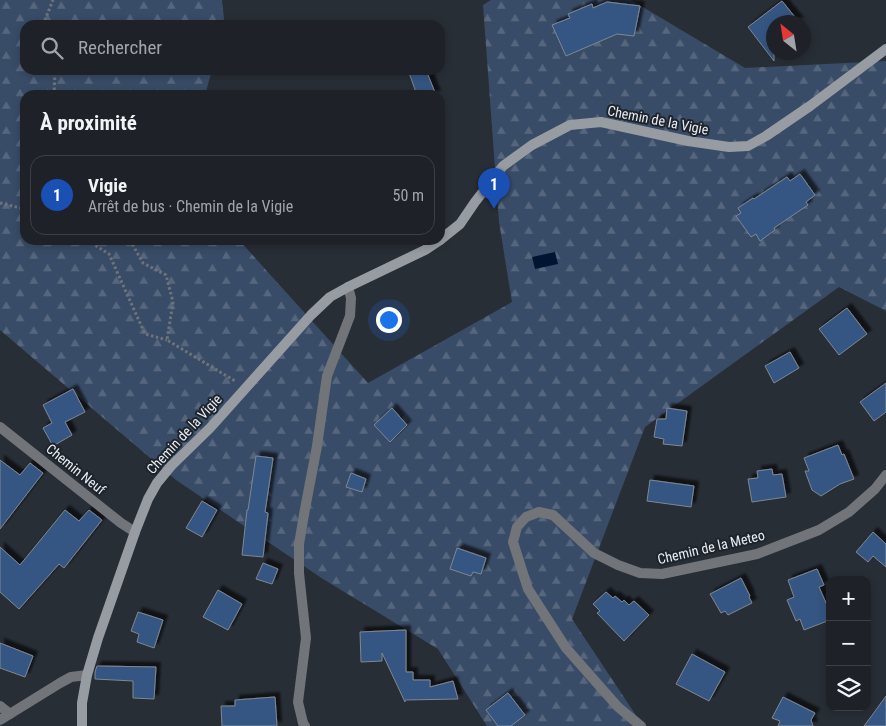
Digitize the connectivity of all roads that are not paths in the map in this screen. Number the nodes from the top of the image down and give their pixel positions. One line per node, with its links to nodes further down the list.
1 (886, 49): 2 (street, Chemin de la Vigie)
2 (445, 236)
3 (432, 245): 4 (street, Chemin de la Vigie)
4 (348, 287): 7 (street, Chemin de la Vigie); 13 (street)
5 (0, 427): 7 (street, Chemin Neuf)
6 (886, 475): 14 (street, Chemin de la Meteo)
7 (135, 532): 8 (street, Chemin de la Vigie)
8 (87, 675): 10 (street); 12 (street, Chemin de la Vigie)
9 (0, 706): 10 (street)
10 (10, 714): 11 (street)
11 (0, 720)
12 (82, 726)
13 (305, 726)
14 (640, 726)

